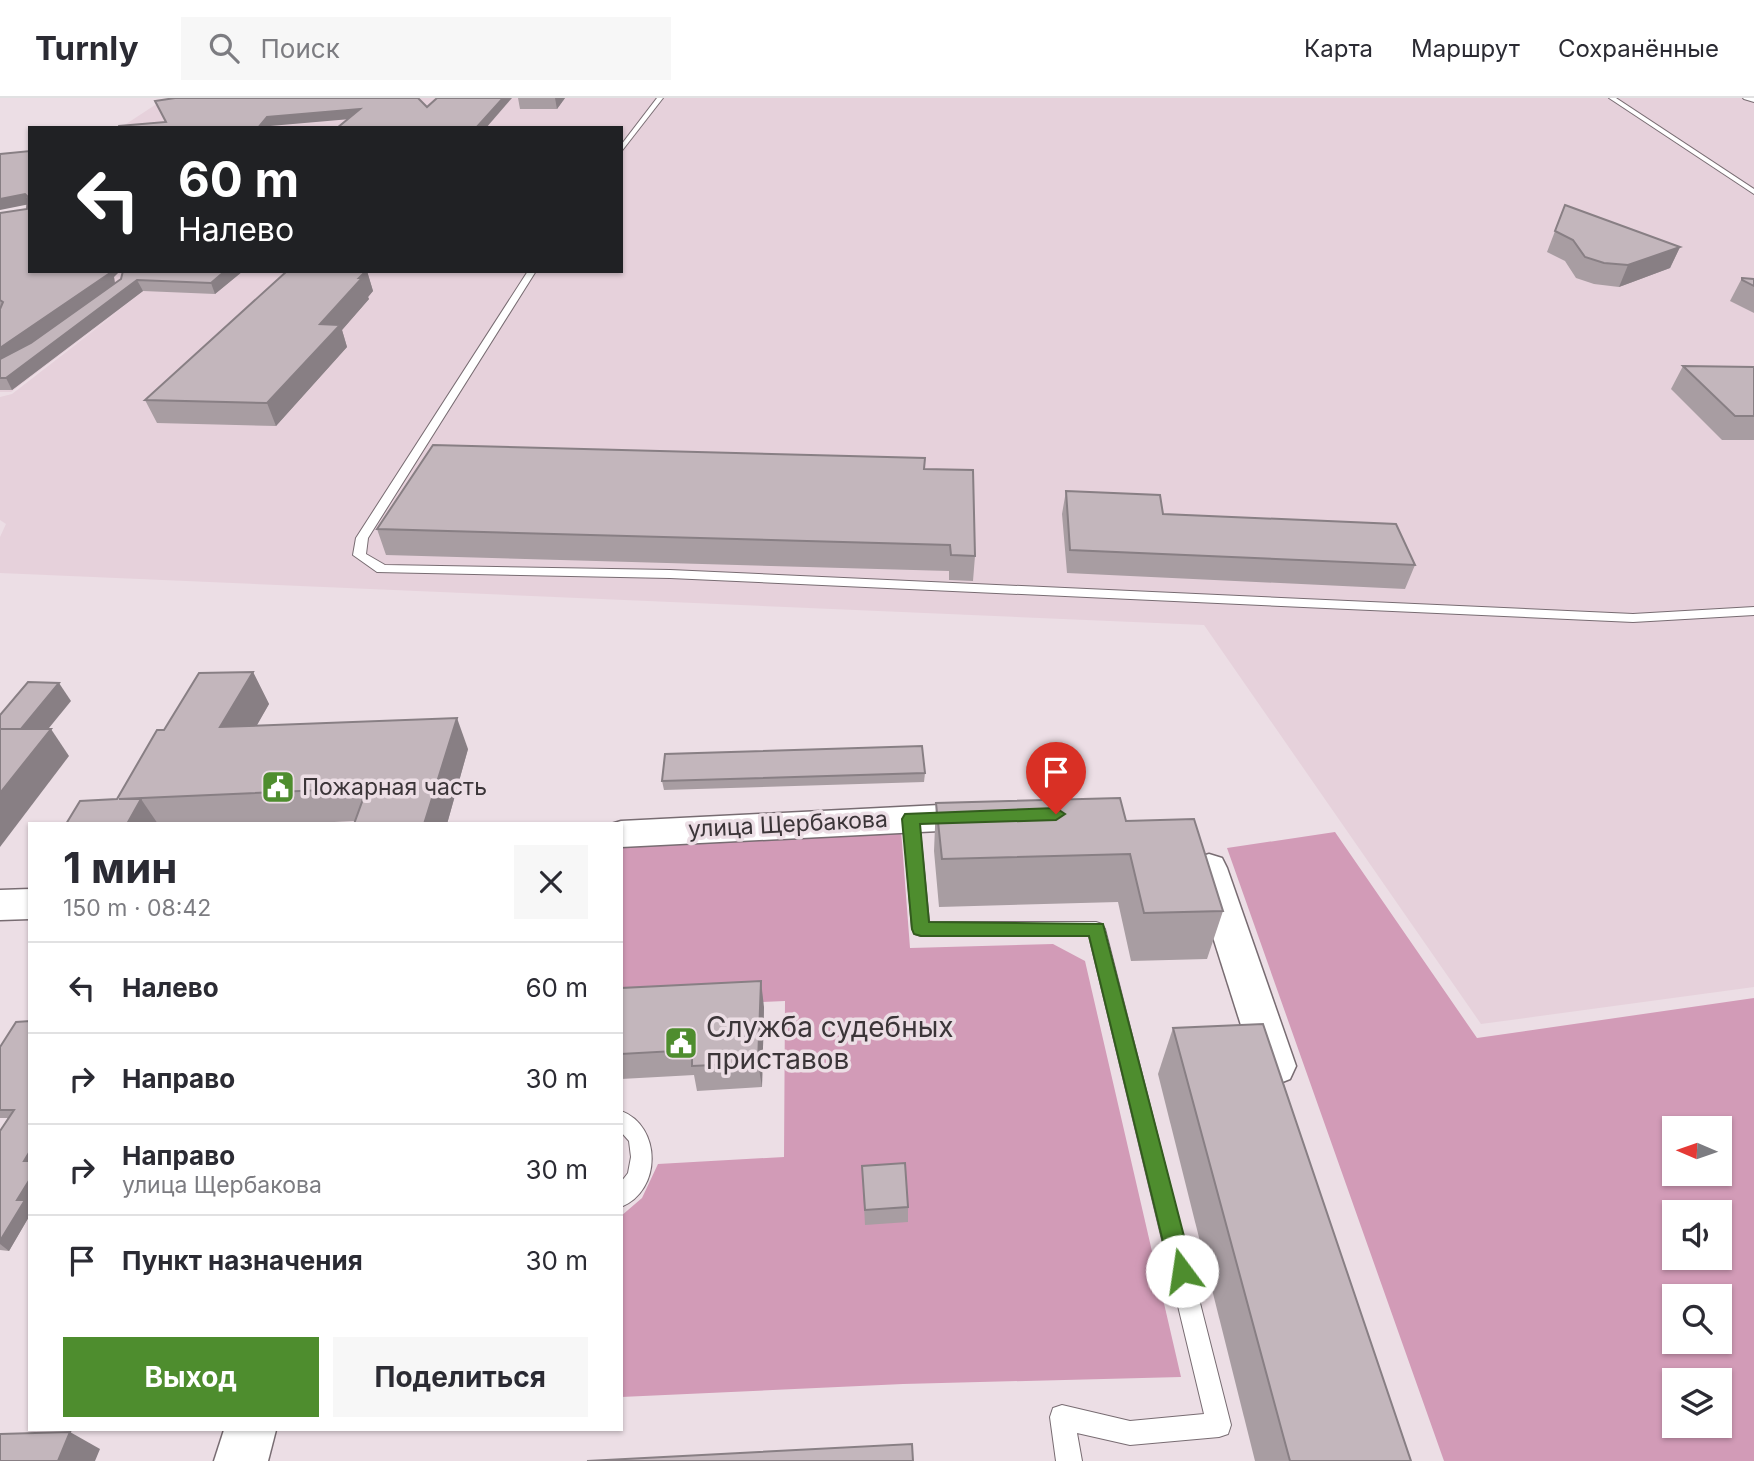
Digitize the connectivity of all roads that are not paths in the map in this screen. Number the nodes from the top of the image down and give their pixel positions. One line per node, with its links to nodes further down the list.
1 (660, 98): 5 (lane)
2 (1612, 98): 6 (lane)
3 (1746, 98): 4 (lane)
4 (1754, 100)
5 (623, 147)
6 (1754, 192)
7 (531, 273): 8 (lane)
8 (1754, 611)
9 (1015, 815): 10 (street, улица Щербакова)
10 (911, 819): 11 (street, улица Щербакова); 20 (lane)
11 (623, 834)
12 (1181, 842): 15 (street)
13 (28, 904): 14 (street)
14 (0, 905)
15 (1285, 1096)
16 (623, 1121): 17 (lane)
17 (623, 1195)
18 (250, 1431): 19 (street)
19 (241, 1461)
20 (1069, 1461)

